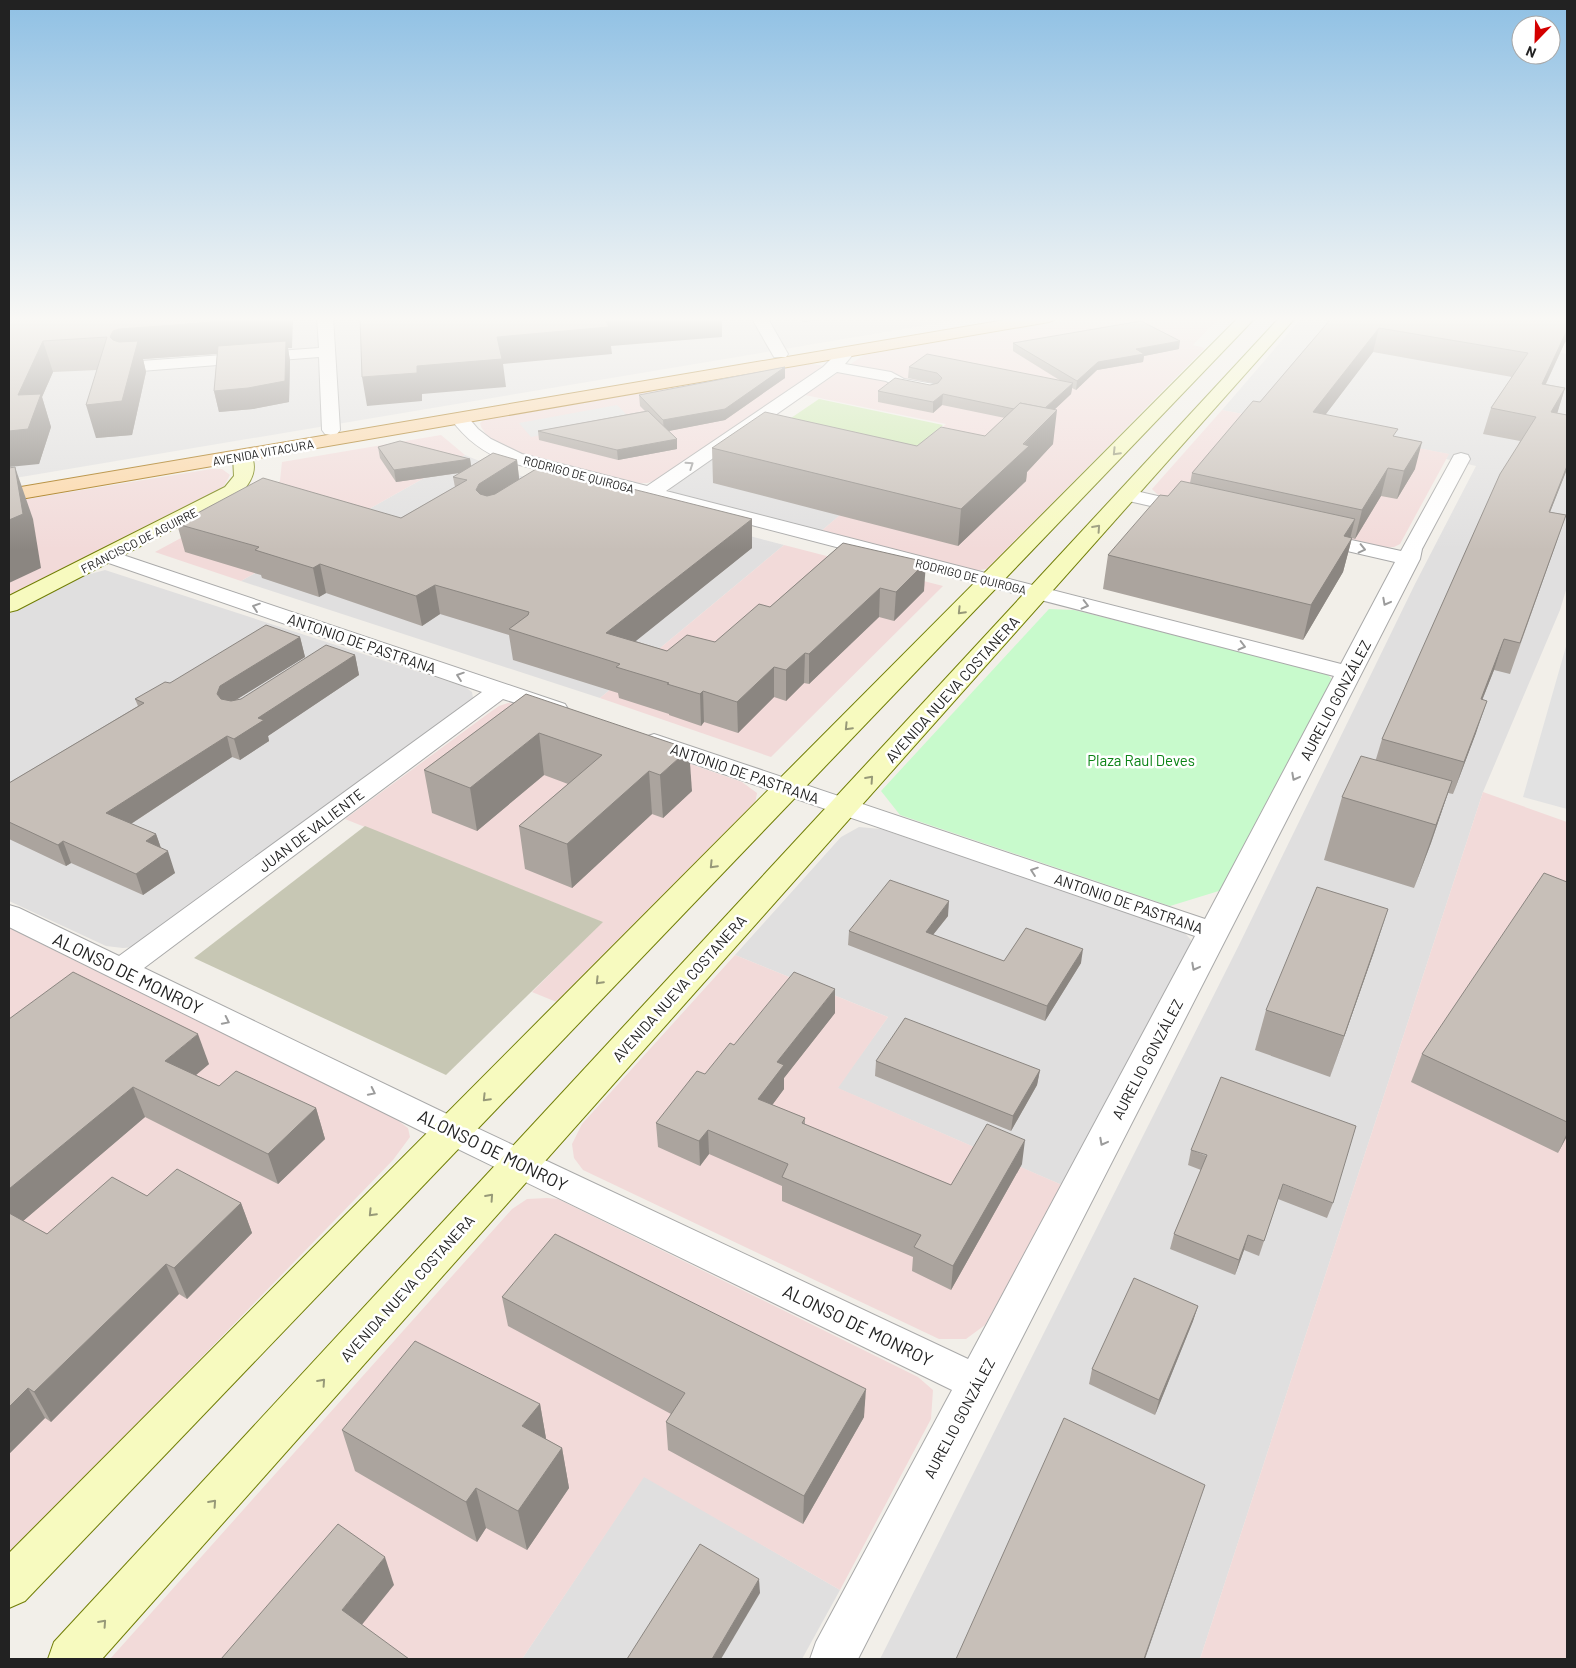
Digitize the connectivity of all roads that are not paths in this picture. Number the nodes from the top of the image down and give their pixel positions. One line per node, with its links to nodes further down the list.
1 (329, 395): 8 (street)
2 (539, 395): 8 (main road, AVENIDA VITACURA)
3 (600, 395): 7 (main road, AVENIDA VITACURA)
4 (793, 395): 15 (street, one-way to 4)
5 (1171, 395): 22 (main road, one-way to 22)
6 (1216, 395): 16 (main road, AVENIDA NUEVA COSTANERA)
7 (460, 419): 9 (main road, AVENIDA VITACURA); 12 (street, RODRIGO DE QUIROGA)
8 (331, 430): 9 (main road); 14 (main road, AVENIDA VITACURA)
9 (302, 446): 10 (main road, AVENIDA VITACURA)
10 (242, 456): 17 (main road, AVENIDA VITACURA); 20 (main road, FRANCISCO DE AGUIRRE)
11 (1461, 459): 21 (street, AURELIO GONZÁLEZ)
12 (563, 470): 13 (street); 15 (street, RODRIGO DE QUIROGA)
13 (540, 484)
14 (9, 485)
15 (650, 493): 22 (street, RODRIGO DE QUIROGA)
16 (1127, 495): 18 (street); 23 (main road, AVENIDA NUEVA COSTANERA, one-way to 16)
17 (9, 496)
18 (1206, 513)
19 (1300, 534): 21 (street, one-way to 21)
20 (107, 556): 24 (main road, FRANCISCO DE AGUIRRE); 25 (street, ANTONIO DE PASTRANA, one-way to 20)
21 (1408, 559): 27 (street, AURELIO GONZÁLEZ, one-way to 27)
22 (990, 581): 23 (street, RODRIGO DE QUIROGA); 31 (main road, one-way to 31)
23 (1038, 594): 27 (street, RODRIGO DE QUIROGA, one-way to 27); 32 (main road, AVENIDA NUEVA COSTANERA, one-way to 23)
24 (9, 605)
25 (352, 639): 26 (street); 28 (street, ANTONIO DE PASTRANA, one-way to 25)
26 (325, 656)
27 (1349, 673): 34 (street, AURELIO GONZÁLEZ, one-way to 34)
28 (500, 690): 29 (street, ANTONIO DE PASTRANA); 35 (street, JUAN DE VALIENTE)
29 (573, 715)
30 (637, 736): 31 (street, ANTONIO DE PASTRANA)
31 (788, 787): 32 (street, ANTONIO DE PASTRANA); 36 (main road, one-way to 36)
32 (845, 807): 34 (street, ANTONIO DE PASTRANA, one-way to 32); 37 (main road, AVENIDA NUEVA COSTANERA)
33 (9, 915): 35 (street, ALONSO DE MONROY)
34 (1213, 932): 38 (street, AURELIO GONZÁLEZ, one-way to 38)
35 (121, 970): 36 (street, ALONSO DE MONROY, one-way to 36)
36 (453, 1131): 37 (street, ALONSO DE MONROY); 39 (main road, one-way to 39)
37 (520, 1164): 38 (street, ALONSO DE MONROY); 40 (main road, AVENIDA NUEVA COSTANERA, one-way to 37)
38 (978, 1383): 41 (street, AURELIO GONZÁLEZ)
39 (9, 1585)
40 (71, 1659)
41 (833, 1659)

